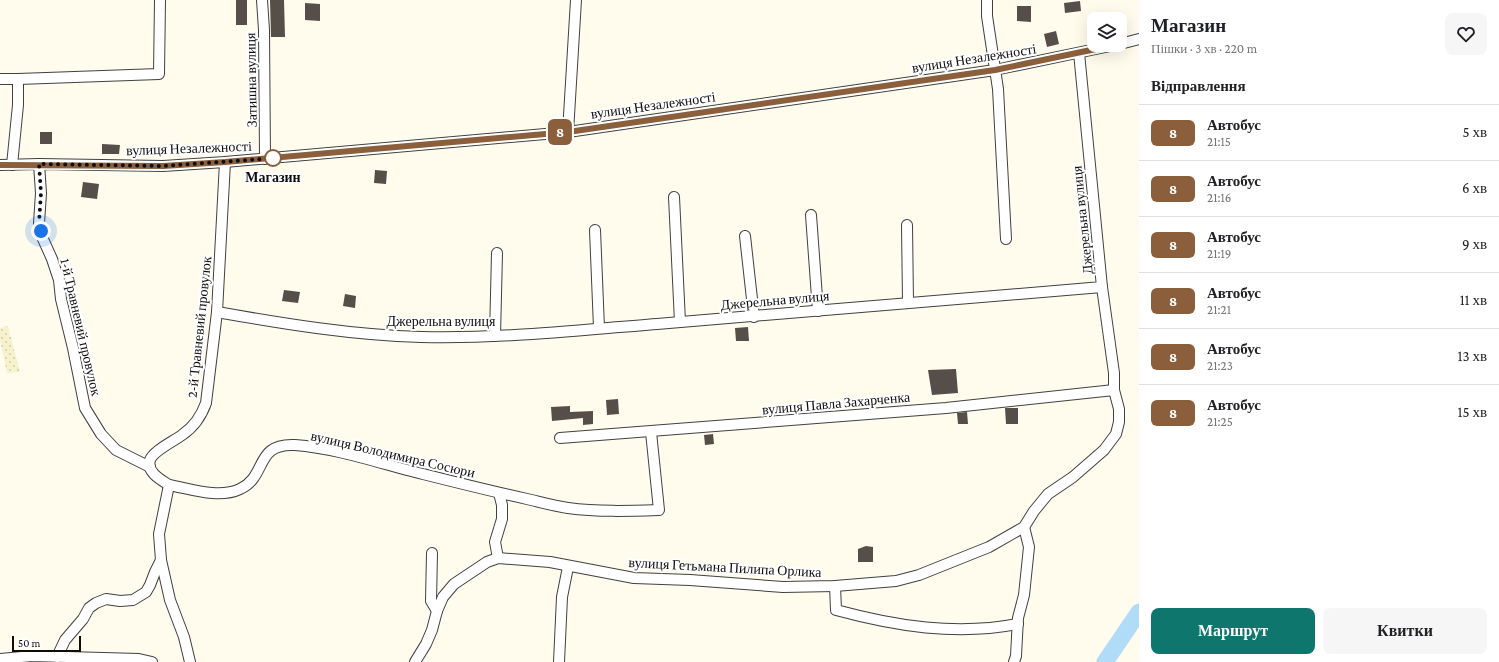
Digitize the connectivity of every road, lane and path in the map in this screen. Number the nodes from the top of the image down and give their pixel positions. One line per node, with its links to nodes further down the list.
1 (160, 0): 11 (street)
2 (262, 0): 13 (street, Затишна вулиця)
3 (576, 0): 12 (street)
4 (987, 0): 9 (street)
5 (1139, 39): 6 (street)
6 (1127, 42)
7 (1087, 51): 8 (street, вулиця Незалежності)
8 (1079, 53): 9 (street, вулиця Незалежності); 25 (street, Джерельна вулиця)
9 (995, 70): 12 (street, вулиця Незалежності); 23 (street)
10 (0, 79): 11 (street)
11 (18, 79): 17 (street)
12 (568, 132): 13 (street, вулиця Незалежності)
13 (265, 159): 14 (street, вулиця Незалежності)
14 (225, 162): 15 (street, вулиця Незалежності); 28 (street, 2-й Травневий провулок)
15 (39, 164): 17 (street, вулиця Незалежності); 36 (street, 1-й Травневий провулок)
16 (0, 165): 17 (street, вулиця Незалежності)
17 (12, 165)
18 (674, 197): 30 (street)
19 (811, 215): 27 (street)
20 (907, 225): 26 (street)
21 (595, 230): 31 (street)
22 (745, 236): 29 (street)
23 (1006, 239)
24 (497, 253): 32 (street)
25 (1102, 287): 26 (street, Джерельна вулиця); 33 (street, вулиця Гетьмана Пилипа Орлика)
26 (908, 302): 27 (street, Джерельна вулиця)
27 (818, 310): 29 (street, Джерельна вулиця)
28 (217, 312): 32 (street, Джерельна вулиця); 36 (street, 2-й Травневий провулок)
29 (754, 316): 30 (street, Джерельна вулиця)
30 (680, 322): 31 (street, Джерельна вулиця)
31 (599, 328): 32 (street, Джерельна вулиця)
32 (495, 336)
33 (1114, 390): 34 (street, вулиця Павла Захарченка); 39 (street, вулиця Гетьмана Пилипа Орлика)
34 (651, 432): 35 (street, вулиця Павла Захарченка); 38 (street, вулиця Володимира Сосюри)
35 (560, 438)
36 (150, 467): 37 (street)
37 (169, 486): 38 (street, вулиця Володимира Сосюри); 42 (street)
38 (499, 493): 41 (street)
39 (1024, 527): 44 (street, вулиця Гетьмана Пилипа Орлика); 46 (street)
40 (432, 553): 45 (street)
41 (498, 558): 43 (street, вулиця Гетьмана Пилипа Орлика); 45 (street)
42 (161, 560): 47 (street); 50 (street)
43 (568, 566): 44 (street, вулиця Гетьмана Пилипа Орлика); 52 (street)
44 (835, 586): 46 (street)
45 (437, 611): 51 (street)
46 (1018, 624): 53 (street)
47 (57, 657): 48 (street); 49 (street)
48 (0, 658)
49 (152, 662)
50 (190, 662)
51 (415, 662)
52 (559, 662)
53 (1014, 662)

